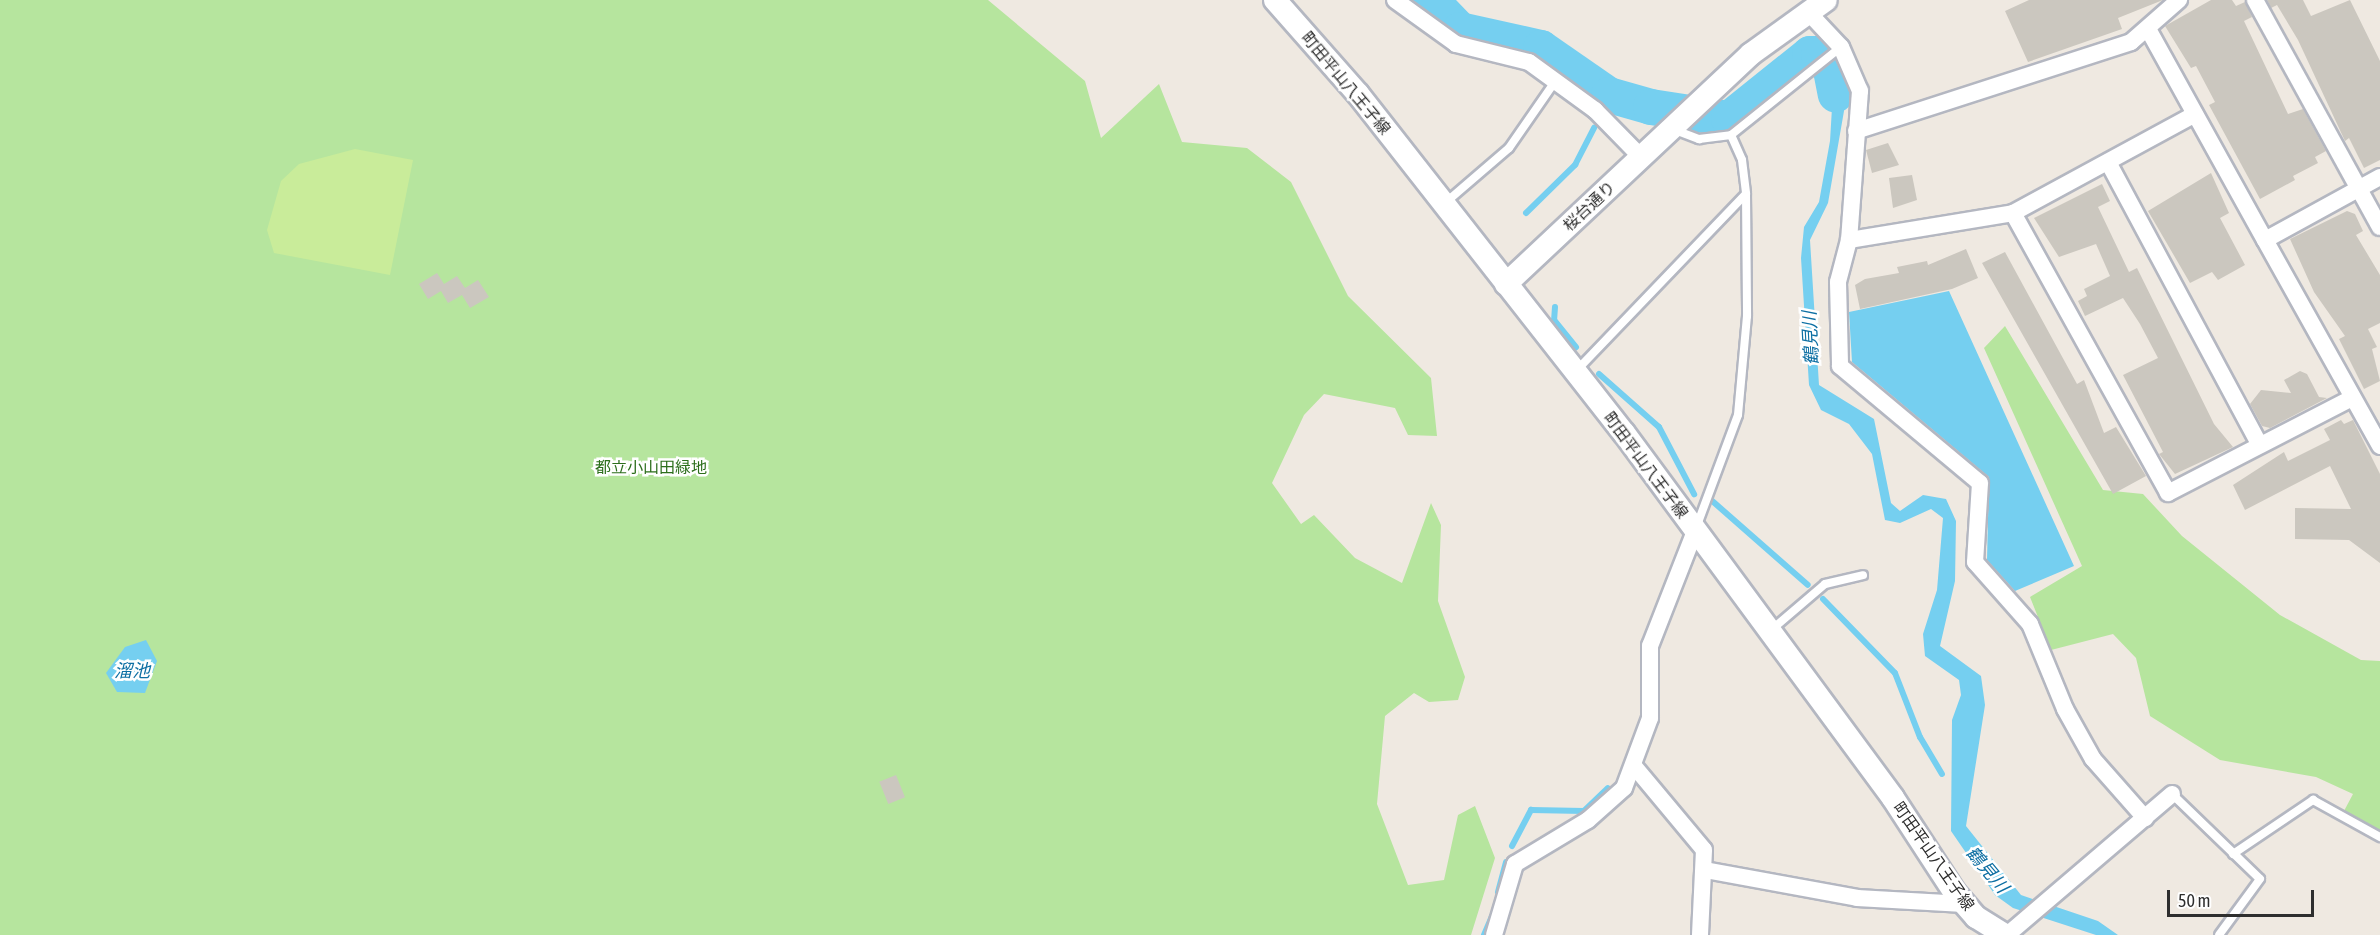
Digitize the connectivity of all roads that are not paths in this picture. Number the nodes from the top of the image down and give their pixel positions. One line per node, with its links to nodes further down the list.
1 (1275, 0): 18 (main road, 町田平山八王子線)
2 (1395, 0): 8 (street)
3 (2179, 0): 6 (street)
4 (2255, 0): 16 (street)
5 (1817, 6): 7 (street); 10 (main road, 桜台通り)
6 (2148, 29): 9 (street); 11 (street)
7 (1836, 50): 11 (street); 12 (lane)
8 (1556, 80): 13 (street); 18 (lane)
9 (2195, 114): 14 (street); 22 (street)
10 (1672, 128): 12 (lane); 13 (main road, 桜台通り)
11 (1856, 130): 21 (street)
12 (1731, 135): 17 (lane)
13 (1641, 157): 23 (main road, 桜台通り)
14 (2108, 162): 19 (street); 26 (street)
15 (2380, 177): 16 (street)
16 (2359, 188): 20 (street); 22 (street)
17 (1746, 194): 24 (lane); 28 (lane)
18 (1444, 204): 23 (main road, 町田平山八王子線)
19 (2013, 213): 21 (street); 26 (street)
20 (2380, 227)
21 (1849, 240): 33 (street)
22 (2265, 240): 25 (street)
23 (1506, 284): 24 (main road, 町田平山八王子線)
24 (1575, 372): 28 (main road, 町田平山八王子線)
25 (2352, 398): 26 (street); 27 (street)
26 (2260, 445)
27 (2380, 446)
28 (1695, 531): 30 (main road, 町田平山八王子線); 31 (street)
29 (1863, 575): 30 (lane)
30 (1770, 631): 37 (main road, 町田平山八王子線)
31 (1634, 766): 36 (street); 38 (street)
32 (2172, 794): 33 (street); 35 (lane)
33 (2145, 818): 40 (street)
34 (2380, 837): 35 (lane)
35 (2234, 854): 41 (lane)
36 (1705, 870): 37 (street); 39 (street)
37 (1964, 904): 40 (main road, 町田平山八王子線)
38 (1494, 935)
39 (1700, 935)
40 (2006, 935)
41 (2219, 935)

